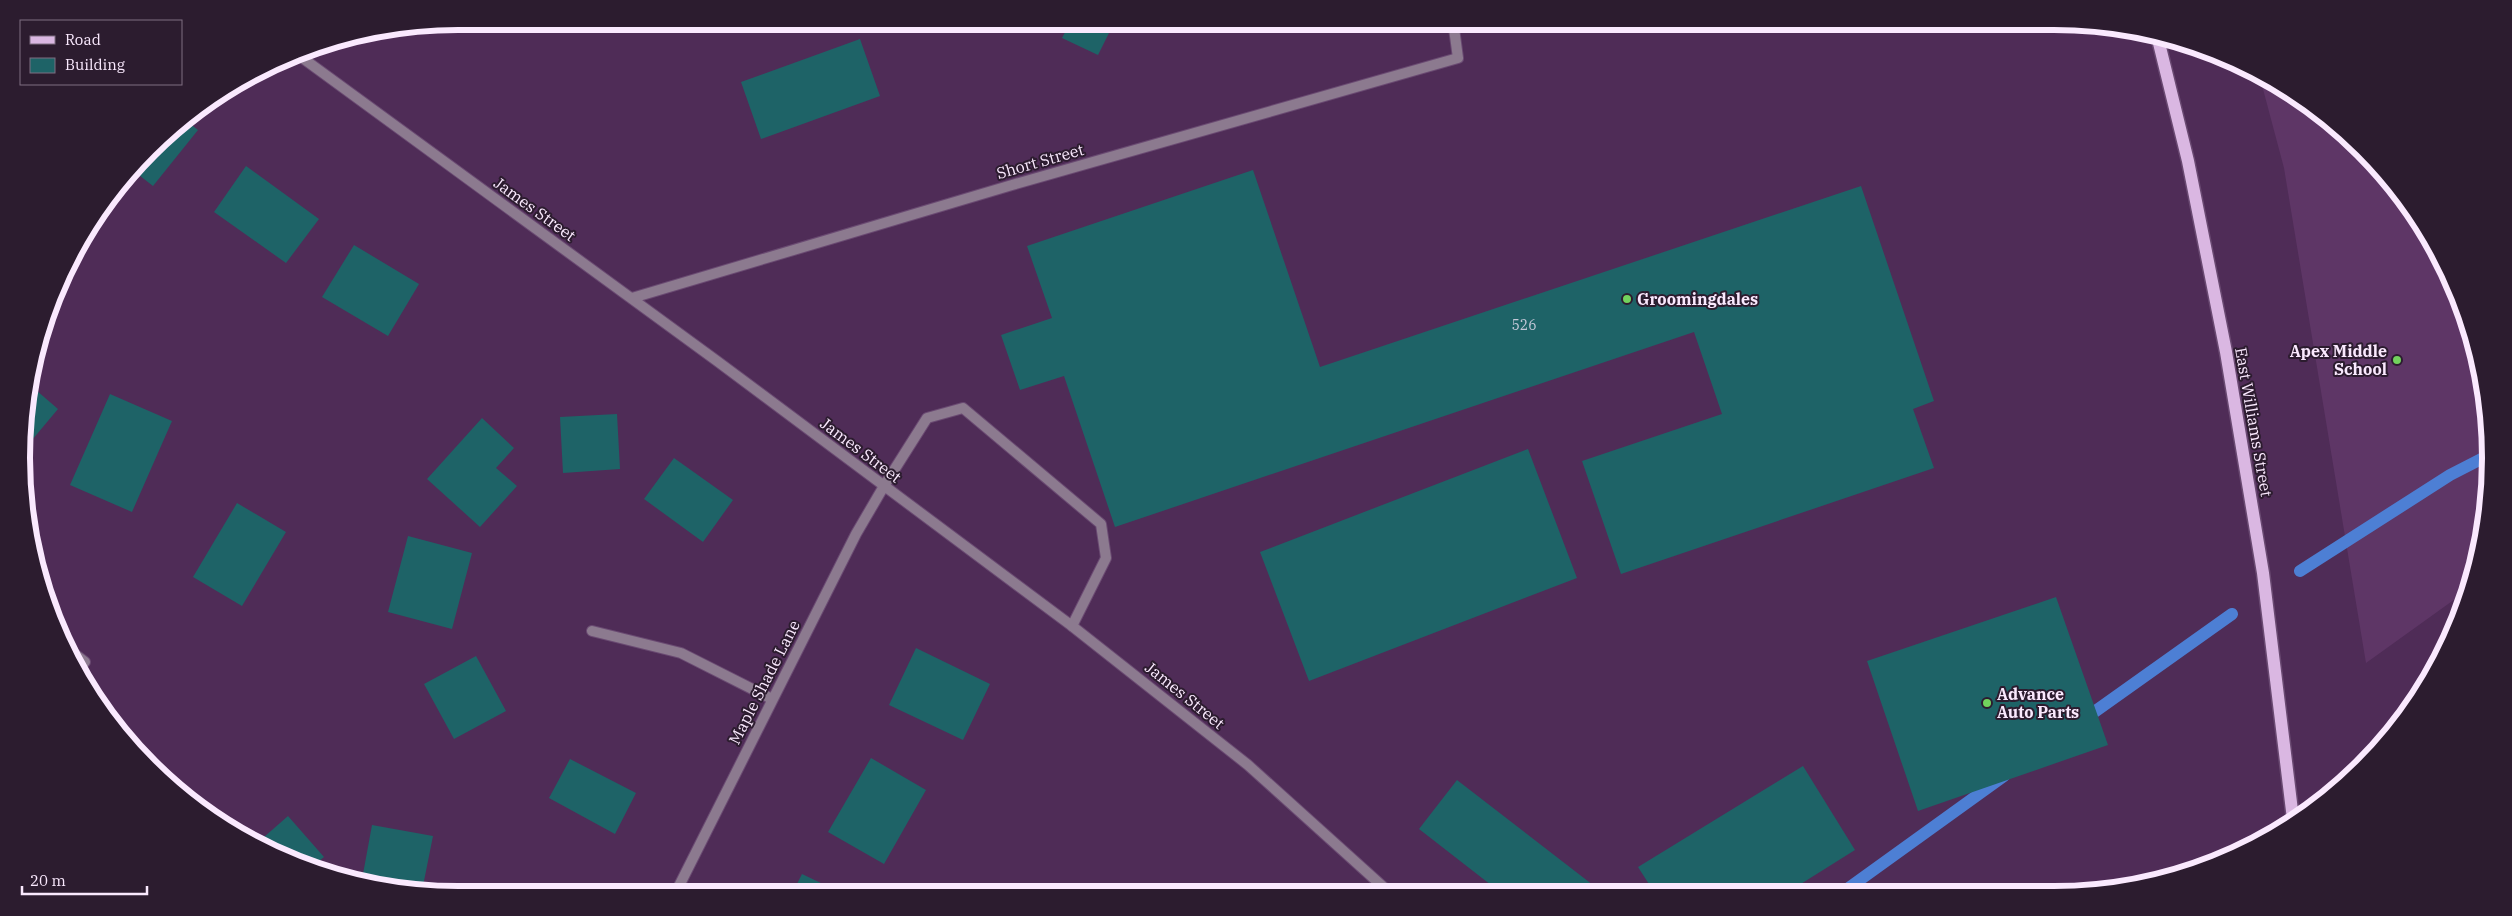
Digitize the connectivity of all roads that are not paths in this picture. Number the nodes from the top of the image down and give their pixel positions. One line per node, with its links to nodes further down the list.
1 (1454, 30): 4 (street, Short Street)
2 (2159, 44): 11 (main road, East Williams Street)
3 (303, 59): 4 (street, James Street)
4 (632, 298): 5 (street, James Street)
5 (884, 486): 6 (street, James Street); 6 (street, Maple Shade Lane); 10 (street, Maple Shade Lane)
6 (1072, 626): 13 (street, James Street)
7 (592, 632): 10 (street)
8 (79, 657): 9 (street)
9 (86, 662)
10 (772, 699): 12 (street, Maple Shade Lane)
11 (2292, 814)
12 (679, 886)
13 (1382, 886)

